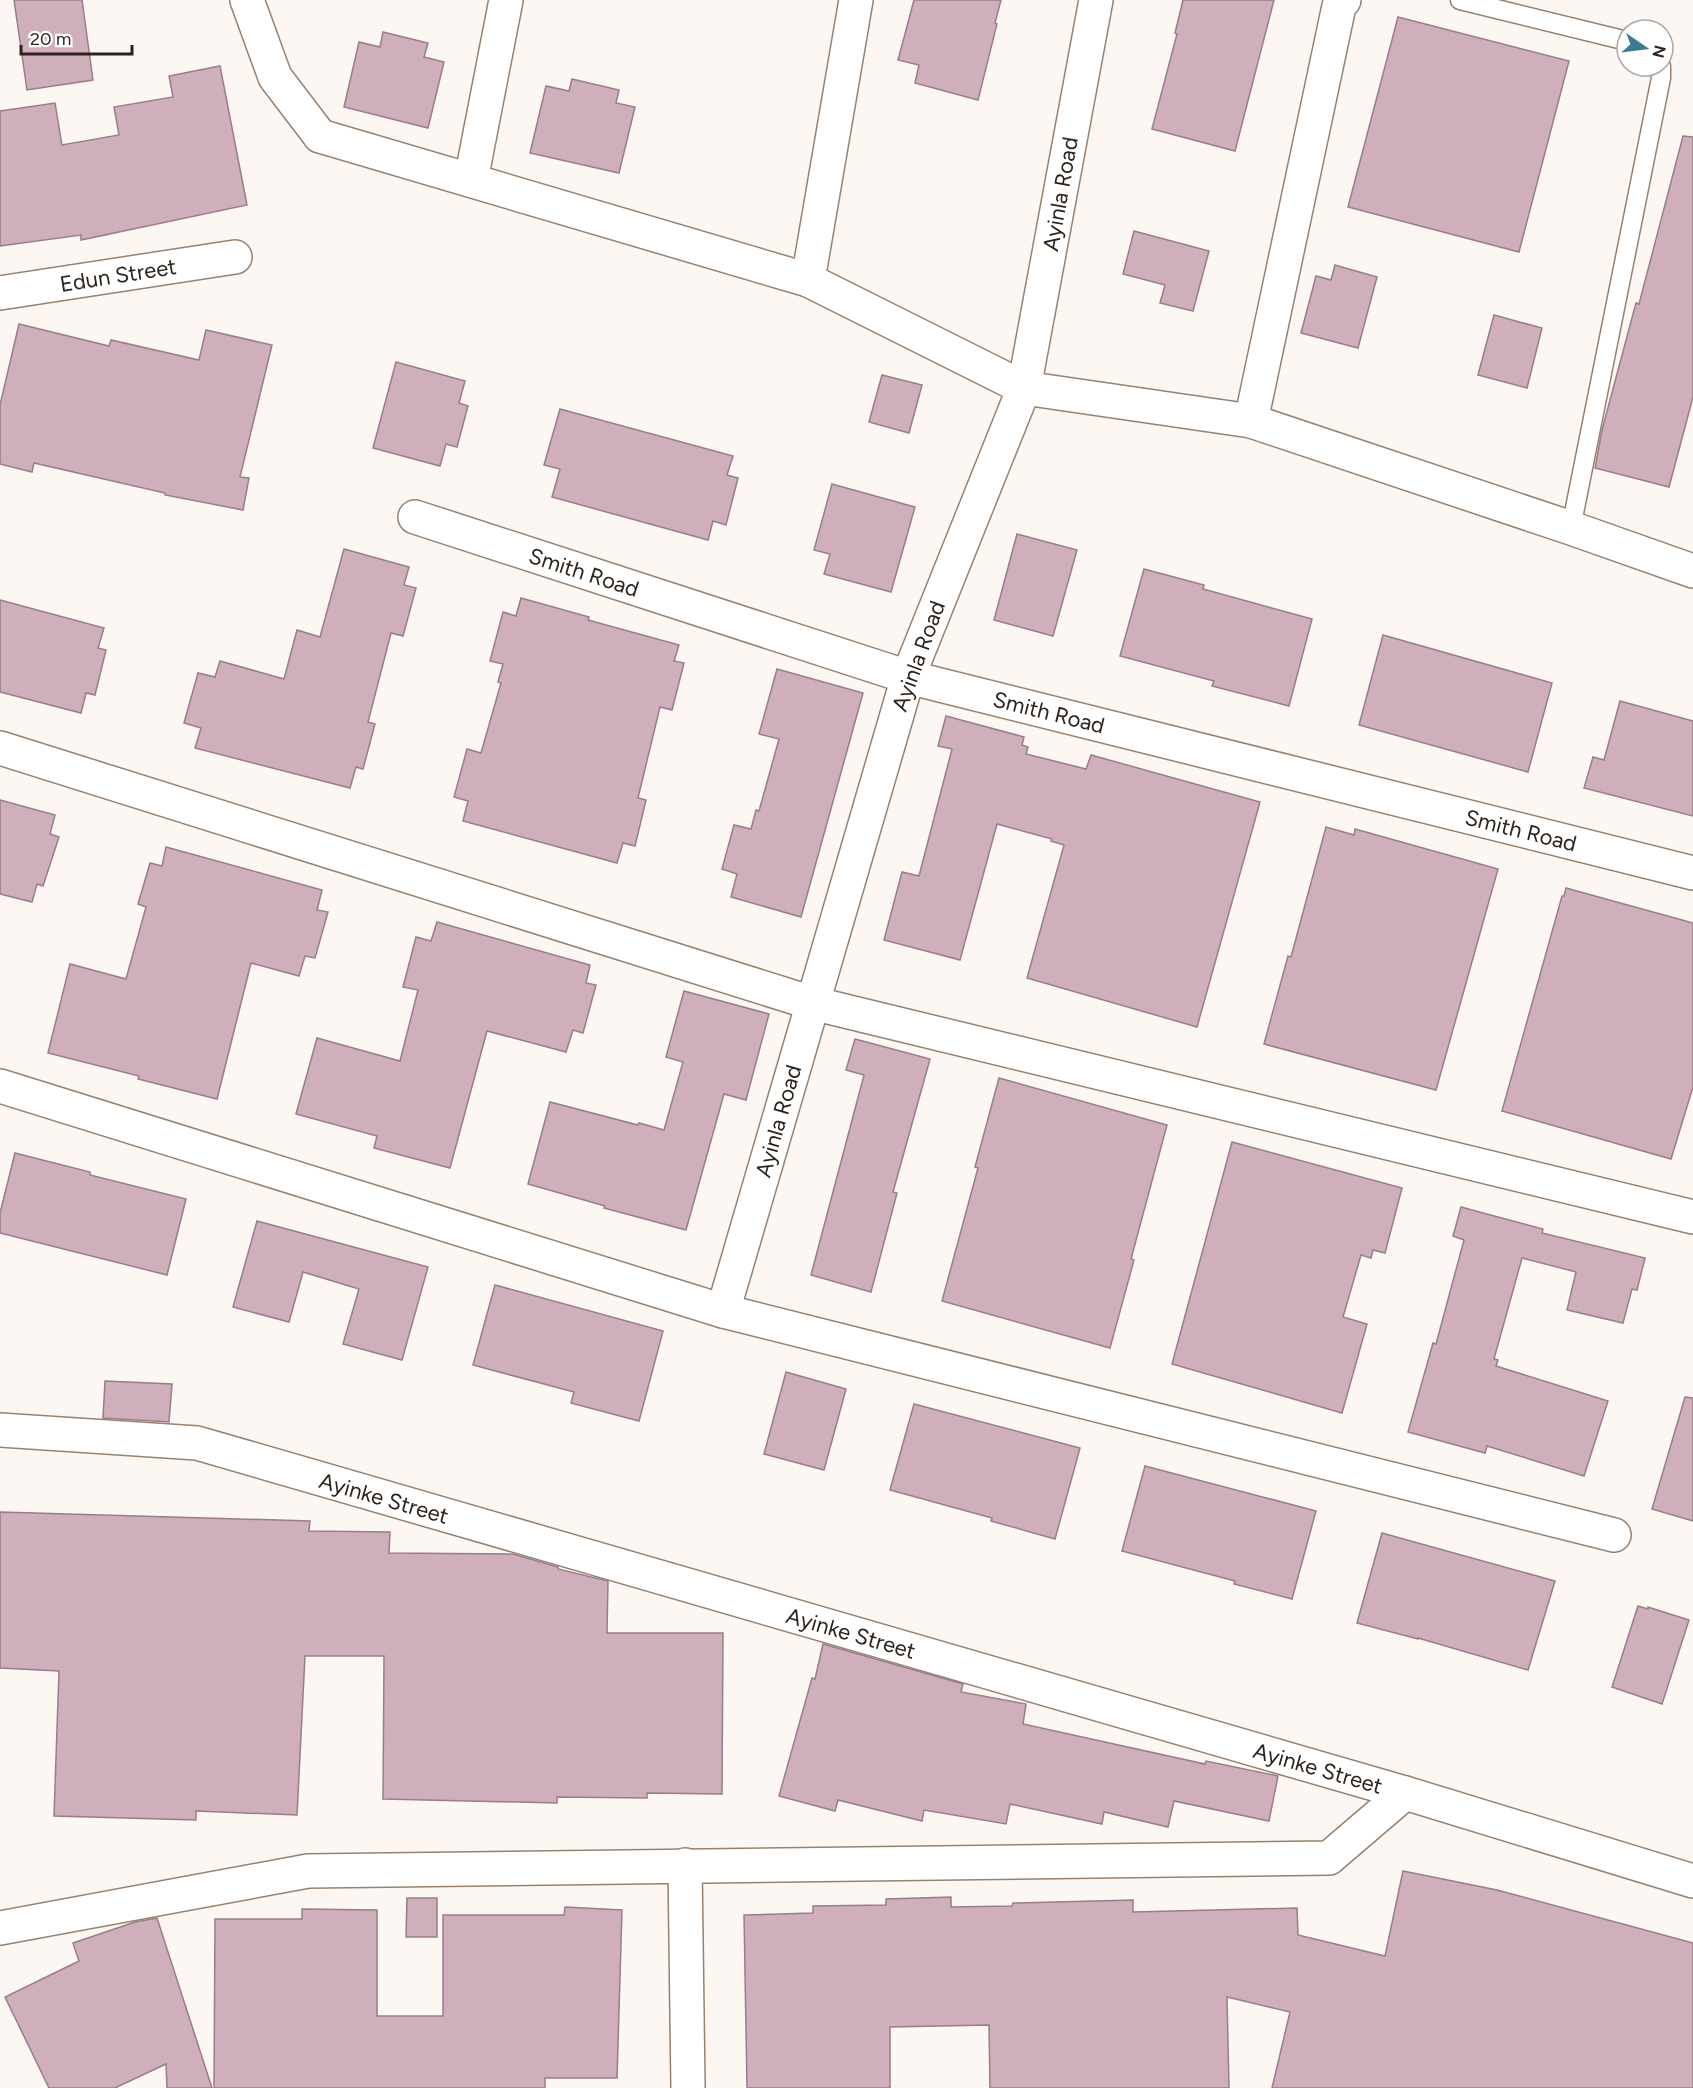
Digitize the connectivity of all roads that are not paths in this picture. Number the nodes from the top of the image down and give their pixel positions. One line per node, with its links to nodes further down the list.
1 (248, 0): 9 (street)
2 (506, 0): 9 (street)
3 (856, 0): 11 (street)
4 (1096, 0): 13 (street, Ayinla Road)
5 (1344, 0): 14 (street)
6 (1460, 0): 7 (lane)
7 (1615, 38)
8 (1661, 78): 16 (lane)
9 (471, 180): 11 (street)
10 (235, 256): 12 (street, Edun Street)
11 (807, 280): 13 (street)
12 (0, 293)
13 (1024, 388): 14 (street); 18 (street, Ayinla Road)
14 (1251, 421): 16 (street)
15 (415, 517): 18 (street, Smith Road)
16 (1571, 528): 17 (street)
17 (1693, 571)
18 (908, 677): 20 (street, Smith Road); 21 (street, Ayinla Road)
19 (0, 748): 21 (street)
20 (1693, 873)
21 (812, 1003): 23 (street); 24 (street, Ayinla Road)
22 (0, 1086): 24 (street)
23 (1693, 1217)
24 (723, 1311): 26 (street)
25 (0, 1430): 27 (street, Ayinke Street)
26 (1614, 1535)
27 (1405, 1794): 28 (street); 29 (street, Ayinke Street)
28 (685, 1865): 30 (street); 31 (street)
29 (1693, 1881)
30 (0, 1929)
31 (688, 2088)

